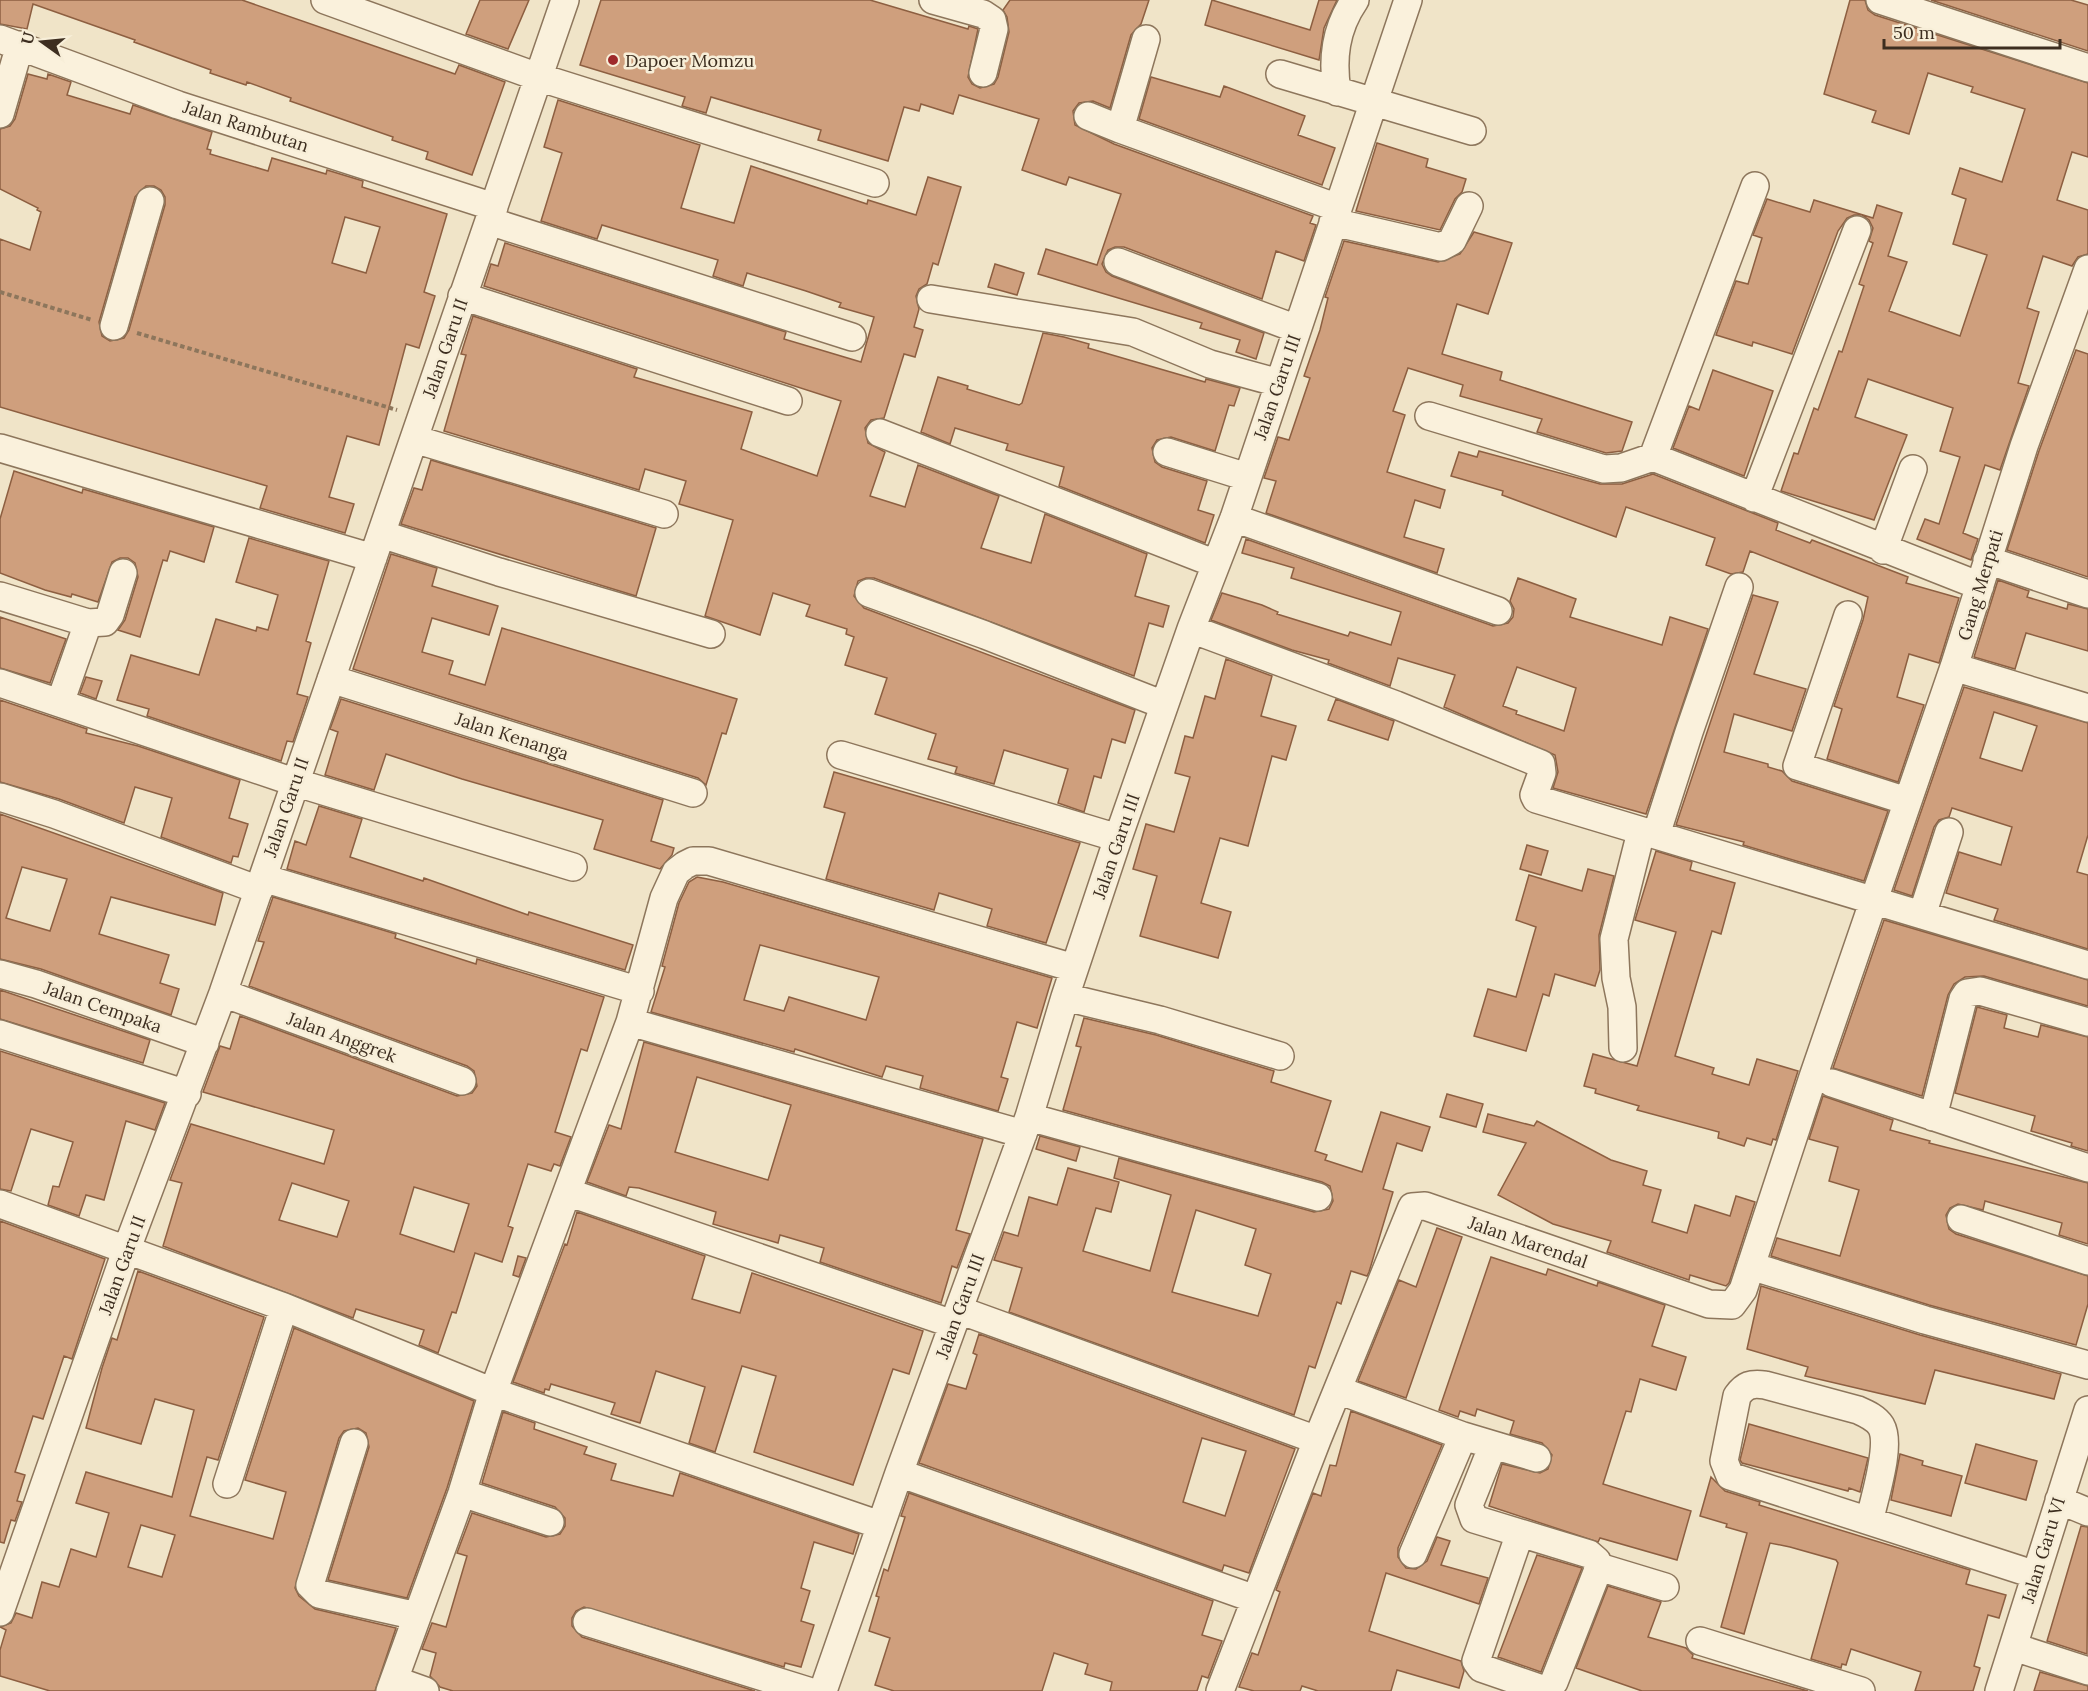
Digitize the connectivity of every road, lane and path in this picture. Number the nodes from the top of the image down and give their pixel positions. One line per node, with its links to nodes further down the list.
1 (325, 0): 12 (street)
2 (565, 0): 12 (street, Jalan Garu II)
3 (933, 0): 10 (street)
4 (1355, 0): 13 (street)
5 (1408, 0): 14 (street, Jalan Garu III)
6 (1880, 0): 9 (street)
7 (1146, 39): 17 (street)
8 (10, 42): 15 (street); 23 (street, Jalan Rambutan)
9 (2088, 68)
10 (982, 73)
11 (1280, 74): 13 (street)
12 (538, 77): 19 (street); 23 (street, Jalan Garu II)
13 (1337, 92): 14 (street)
14 (1372, 104): 18 (street); 24 (street, Jalan Garu III)
15 (0, 114)
16 (1088, 116): 17 (street)
17 (1120, 129): 24 (street)
18 (1472, 131)
19 (874, 183)
20 (1755, 186): 41 (street)
21 (150, 201): 31 (street)
22 (1469, 206): 24 (street)
23 (491, 214): 29 (street, Jalan Garu II); 33 (street, Jalan Rambutan)
24 (1335, 215): 32 (street, Jalan Garu III)
25 (1857, 230): 44 (street)
26 (1118, 261): 32 (street)
27 (2088, 269): 49 (street, Gang Merpati)
28 (0, 292): 31 (path)
29 (462, 296): 35 (street); 37 (street, Jalan Garu II)
30 (931, 299): 34 (street)
31 (114, 326): 37 (path)
32 (1297, 329): 34 (street, Jalan Garu III)
33 (852, 337)
34 (1279, 383): 43 (street, Jalan Garu III)
35 (788, 401)
36 (1429, 416): 41 (street)
37 (417, 428): 45 (street); 47 (street, Jalan Garu II)
38 (880, 433): 50 (street)
39 (0, 447): 47 (street)
40 (1167, 452): 43 (street)
41 (1653, 457): 44 (street)
42 (1914, 469): 48 (street)
43 (1247, 477): 46 (street, Jalan Garu III)
44 (1754, 498): 48 (street)
45 (664, 514)
46 (1233, 518): 50 (street, Jalan Garu III); 57 (street)
47 (377, 546): 61 (street); 63 (street, Jalan Garu II)
48 (1883, 550): 52 (street)
49 (1987, 560): 52 (street, Gang Merpati); 55 (street)
50 (1216, 564): 60 (street, Jalan Garu III)
51 (123, 573): 59 (street)
52 (1980, 586): 62 (street, Gang Merpati)
53 (1739, 587): 74 (street)
54 (869, 593): 66 (street)
55 (2088, 594)
56 (0, 596): 59 (street)
57 (1498, 611)
58 (1848, 615): 72 (street)
59 (88, 623): 65 (street)
60 (1191, 629): 66 (street, Jalan Garu III); 74 (street)
61 (711, 634)
62 (1954, 667): 67 (street); 72 (street, Gang Merpati)
63 (331, 679): 69 (street, Jalan Garu II); 70 (street, Jalan Kenanga)
64 (0, 683): 65 (street)
65 (60, 703): 69 (street)
66 (1164, 705): 75 (street, Jalan Garu III)
67 (2088, 708)
68 (841, 755): 75 (street)
69 (294, 782): 76 (street); 77 (street, Jalan Garu II)
70 (693, 793)
71 (0, 797): 77 (street)
72 (1907, 801): 78 (street, Gang Merpati)
73 (1949, 832): 79 (street)
74 (1649, 834): 78 (street); 90 (street)
75 (1118, 838): 81 (street, Jalan Garu III)
76 (573, 867)
77 (261, 884): 83 (street); 84 (street, Jalan Garu II)
78 (1873, 901): 79 (street); 104 (street, Jalan Marendal)
79 (1922, 915): 80 (street)
80 (2088, 965)
81 (1074, 968): 83 (street); 85 (street, Jalan Garu III)
82 (0, 974): 89 (street, Jalan Cempaka)
83 (640, 991): 86 (street)
84 (223, 993): 89 (street, Jalan Garu II); 92 (street, Jalan Anggrek)
85 (1065, 996): 91 (street); 96 (street, Jalan Garu III)
86 (630, 1022): 96 (street); 98 (street)
87 (2088, 1022): 95 (street)
88 (0, 1034): 94 (street)
89 (205, 1043): 94 (street, Jalan Garu II)
90 (1623, 1048)
91 (1280, 1056)
92 (462, 1082)
93 (1832, 1083): 95 (street)
94 (187, 1094): 102 (street, Jalan Garu II)
95 (1933, 1117): 97 (street)
96 (1026, 1126): 99 (street); 106 (street, Jalan Garu III)
97 (2088, 1168)
98 (567, 1192): 106 (street); 109 (street)
99 (1318, 1197)
100 (0, 1204): 102 (street)
101 (1961, 1219): 103 (street)
102 (126, 1251): 105 (street); 130 (street, Jalan Garu II)
103 (2088, 1261)
104 (1751, 1266): 107 (street); 108 (street, Jalan Marendal)
105 (284, 1307): 109 (street); 117 (street)
106 (956, 1317): 112 (street); 116 (street, Jalan Garu III)
107 (2088, 1365)
108 (1338, 1390): 111 (street); 112 (street, Jalan Marendal)
109 (493, 1392): 118 (street); 123 (street)
110 (2088, 1410): 119 (street, Jalan Garu VI)
111 (1463, 1436): 114 (street); 125 (street)
112 (1317, 1440): 129 (street, Jalan Marendal)
113 (354, 1443): 131 (street)
114 (1493, 1445): 115 (street); 124 (street)
115 (1537, 1458)
116 (899, 1473): 123 (street, Jalan Garu III); 129 (street)
117 (227, 1484)
118 (462, 1493): 122 (street); 131 (street)
119 (2059, 1500): 120 (street); 127 (street, Jalan Garu VI)
120 (2088, 1512)
121 (1870, 1520): 121 (street); 127 (street)
122 (549, 1522)
123 (880, 1525): 137 (street, Jalan Garu III)
124 (1520, 1533): 126 (street); 126 (street)
125 (1413, 1554)
126 (1599, 1567): 128 (street)
127 (2036, 1575): 134 (street, Jalan Garu VI)
128 (1665, 1587)
129 (1255, 1599): 139 (street, Jalan Marendal)
130 (0, 1612)
131 (417, 1616): 136 (street)
132 (587, 1622): 137 (street)
133 (1700, 1641): 140 (street)
134 (2014, 1647): 135 (street); 141 (street, Jalan Garu VI)
135 (2088, 1671)
136 (392, 1686): 138 (street)
137 (824, 1690)
138 (425, 1691)
139 (1220, 1691)
140 (1861, 1691)
141 (1999, 1691)

